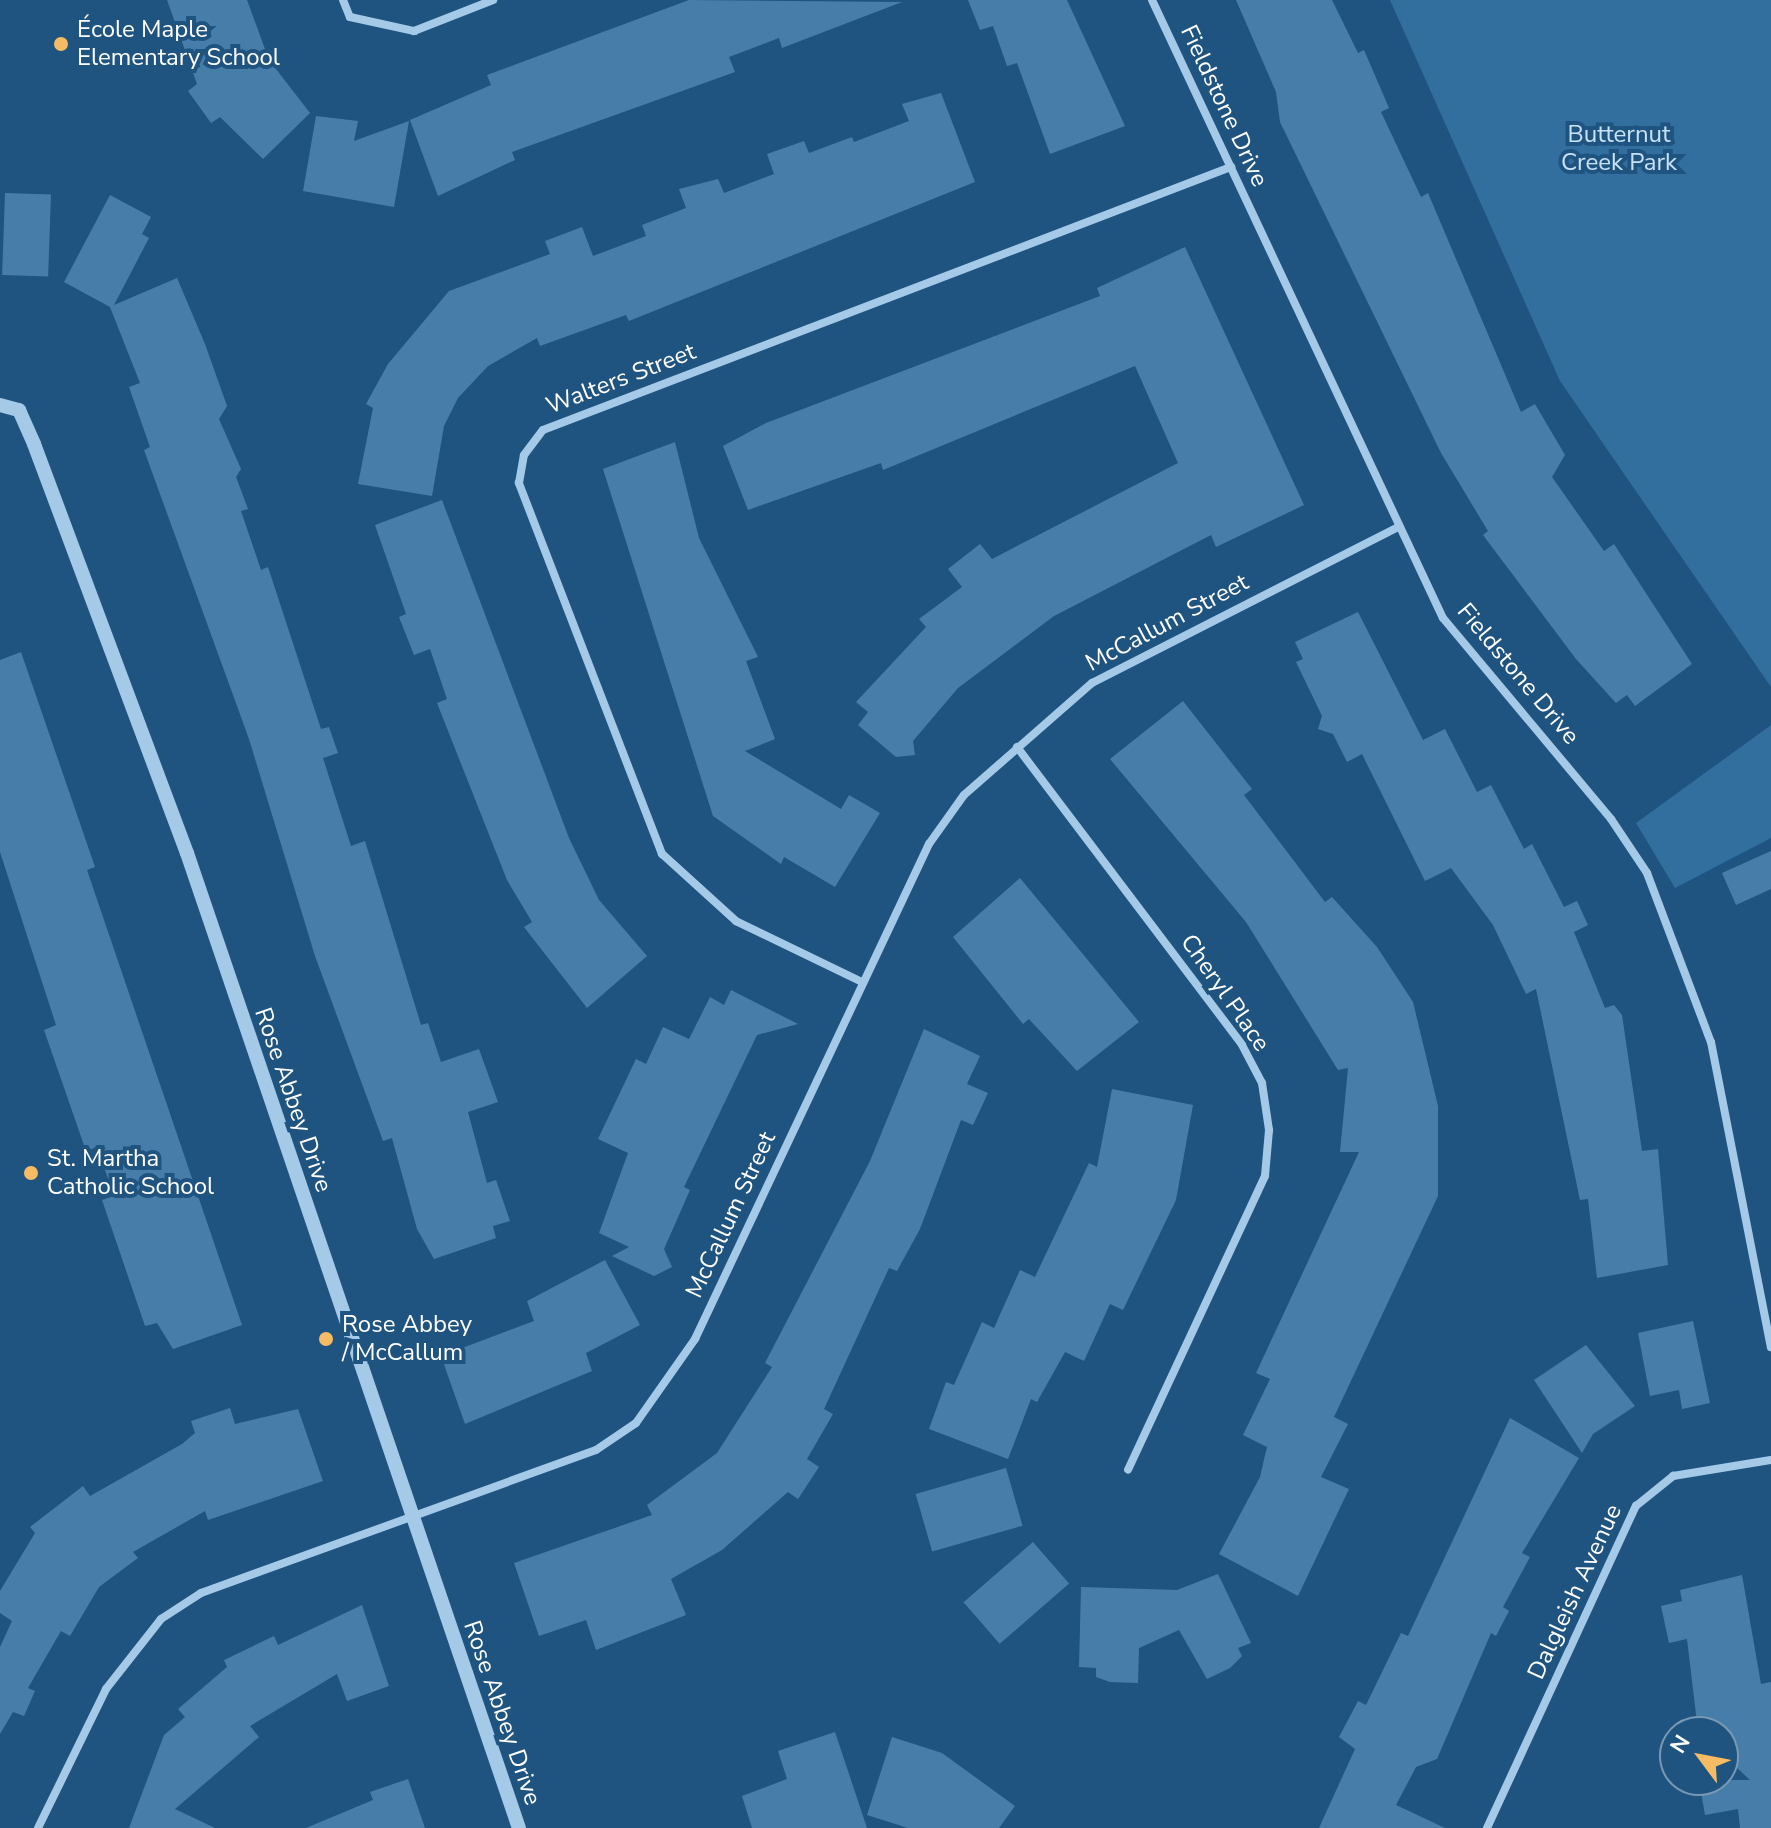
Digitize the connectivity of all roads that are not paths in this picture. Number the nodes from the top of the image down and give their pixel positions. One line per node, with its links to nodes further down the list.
1 (343, 0): 2 (street)
2 (493, 0)
3 (1152, 0): 4 (street, Fieldstone Drive)
4 (1231, 167): 6 (street, Fieldstone Drive); 8 (street, Walters Street)
5 (0, 405): 12 (street, Rose Abbey Drive)
6 (1396, 528): 7 (street, McCallum Street); 9 (street, Fieldstone Drive)
7 (1017, 747): 8 (street, McCallum Street); 11 (street, Cheryl Place)
8 (862, 982): 12 (street, McCallum Street)
9 (1771, 1347)
10 (1771, 1460): 15 (street, Dalgleish Avenue)
11 (1128, 1470)
12 (409, 1516): 13 (street, McCallum Street); 14 (street, Rose Abbey Drive)
13 (38, 1828)
14 (519, 1828)
15 (1487, 1828)

